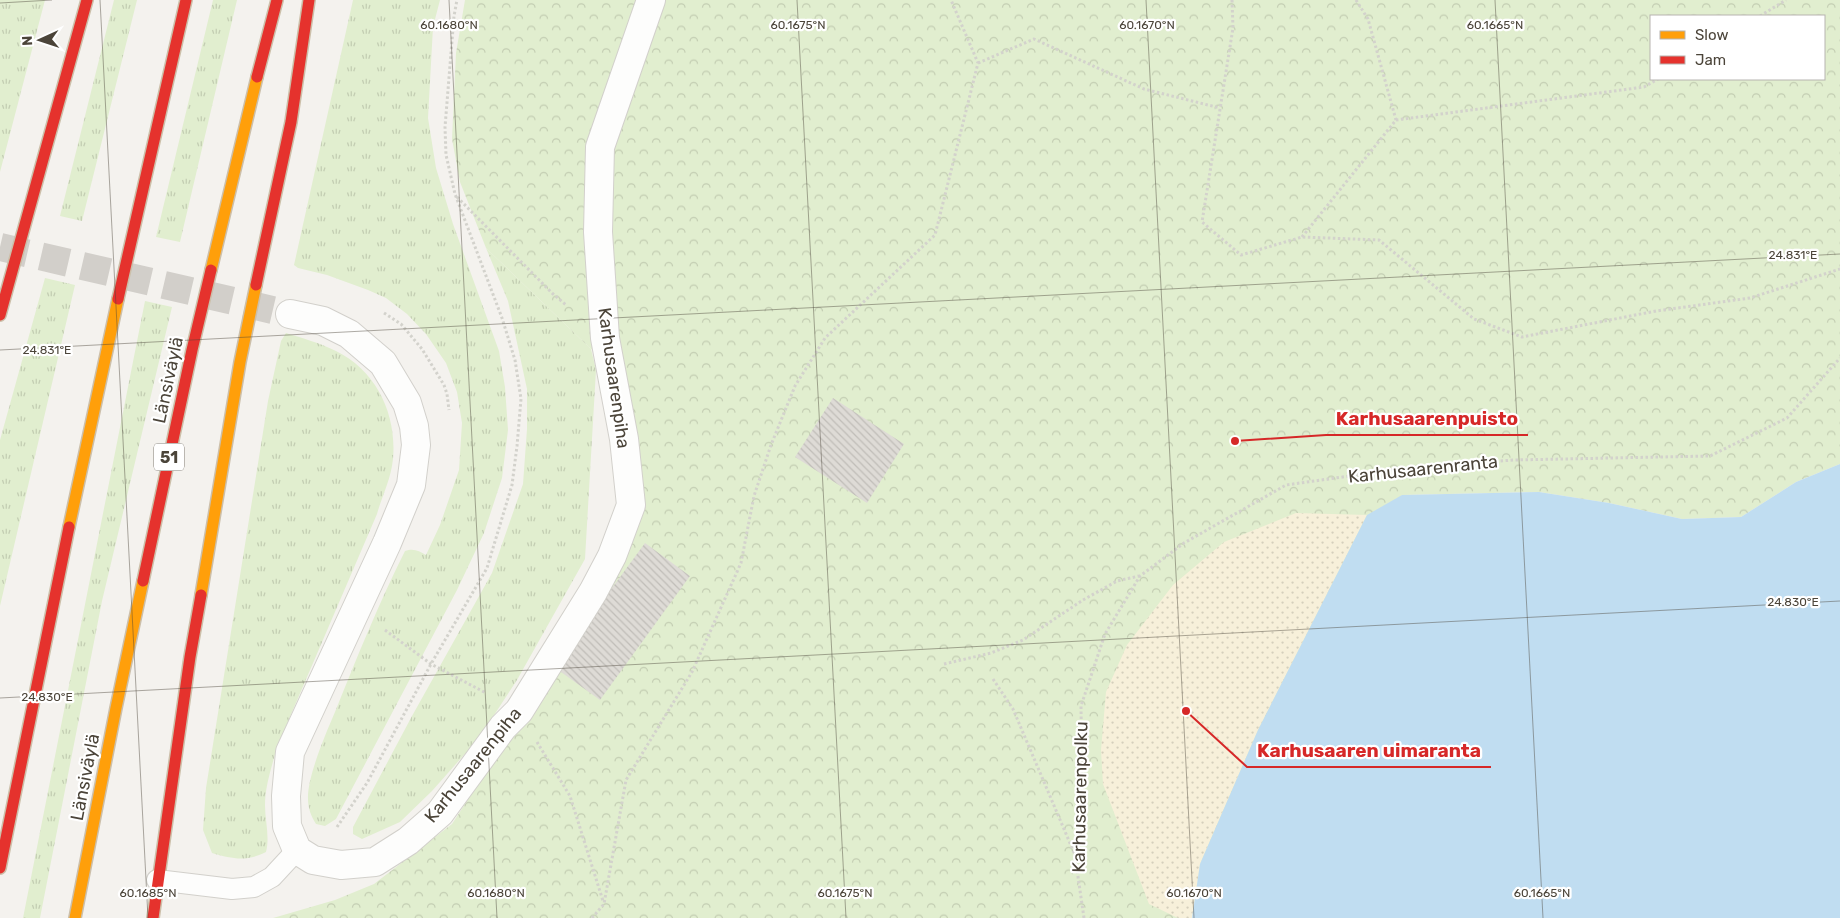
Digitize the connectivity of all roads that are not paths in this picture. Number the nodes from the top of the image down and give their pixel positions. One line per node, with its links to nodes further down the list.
1 (87, 0): 7 (highway)
2 (186, 0): 9 (highway)
3 (278, 0): 11 (highway, Länsiväylä / 51)
4 (309, 0): 10 (highway)
5 (651, 0): 8 (street, Karhusaarenpiha)
6 (290, 314): 8 (street)
7 (0, 315)
8 (297, 850): 10 (lane)
9 (0, 868)
10 (157, 880): 12 (highway)
11 (75, 918)
12 (152, 918)

